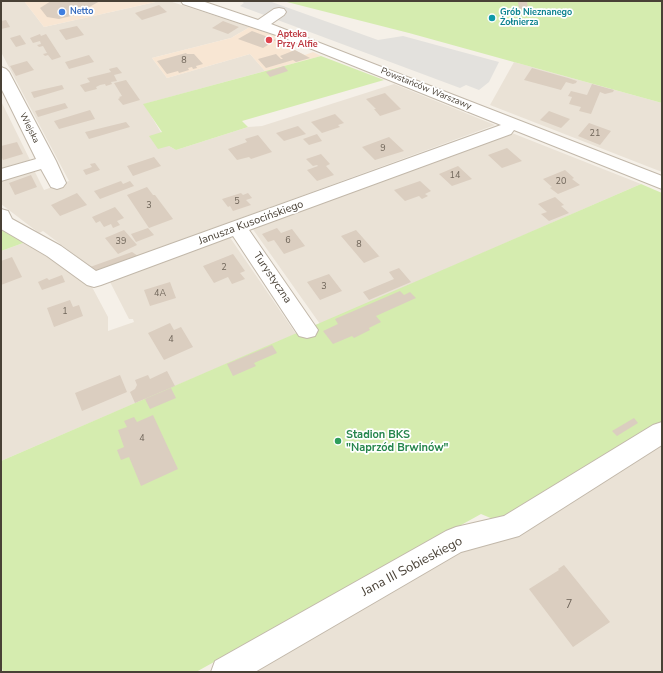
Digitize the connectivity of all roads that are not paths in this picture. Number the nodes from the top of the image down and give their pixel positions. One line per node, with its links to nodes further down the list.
1 (188, 1): 2 (street, Powstańców Warszawy)
2 (219, 5): 4 (street, Powstańców Warszawy)
3 (279, 12): 4 (street)
4 (260, 24): 6 (street, Powstańców Warszawy)
5 (1, 72): 7 (street, Wiejska)
6 (513, 123): 10 (street, Powstańców Warszawy); 12 (street, Janusza Kusocińskiego)
7 (46, 161): 8 (street); 9 (street, Wiejska)
8 (1, 175)
9 (57, 183)
10 (662, 183)
11 (1, 215): 12 (street, Janusza Kusocińskiego)
12 (237, 227): 13 (street, Turystyczna)
13 (307, 330)
14 (662, 432): 15 (street, Jana III Sobieskiego)
15 (226, 672)

